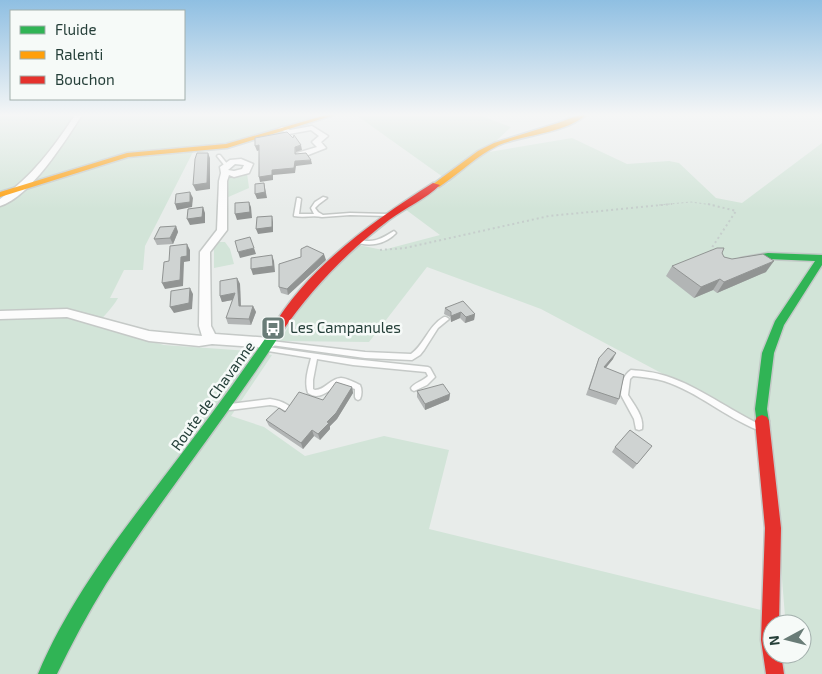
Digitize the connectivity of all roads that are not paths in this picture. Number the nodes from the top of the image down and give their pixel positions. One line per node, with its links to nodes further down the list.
1 (57, 146): 8 (street)
2 (219, 146): 8 (street)
3 (320, 146): 5 (street)
4 (492, 146): 14 (street, Route de Chavanne)
5 (300, 155)
6 (219, 156): 7 (lane)
7 (226, 169): 20 (street)
8 (20, 189): 9 (street); 12 (street)
9 (0, 195)
10 (325, 198): 13 (lane)
11 (298, 200): 13 (lane)
12 (0, 203)
13 (320, 215): 14 (lane)
14 (388, 215): 16 (street, Route de Chavanne)
15 (394, 233): 16 (lane)
16 (360, 242): 21 (street, Route de Chavanne)
17 (725, 263): 28 (street)
18 (0, 315): 20 (street)
19 (446, 319): 21 (lane)
20 (212, 340): 21 (street)
21 (269, 346): 22 (lane); 25 (street, Route de Chavanne)
22 (315, 356): 23 (lane); 24 (lane)
23 (414, 388)
24 (358, 397)
25 (226, 406): 26 (lane); 29 (street, Route de Chavanne)
26 (288, 409)
27 (639, 427): 28 (lane)
28 (762, 428): 30 (street)
29 (47, 674)
30 (775, 674)

